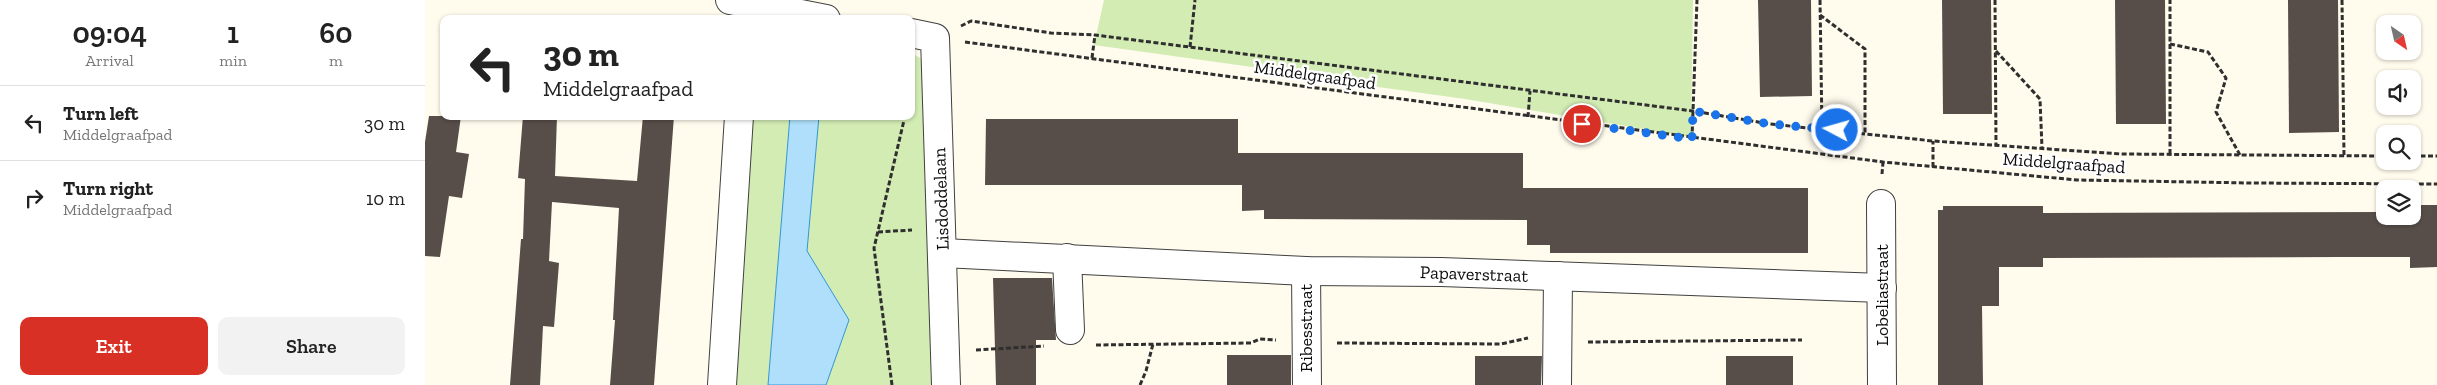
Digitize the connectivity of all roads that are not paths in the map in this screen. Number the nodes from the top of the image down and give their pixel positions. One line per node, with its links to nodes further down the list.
1 (742, 6): 2 (street)
2 (800, 15)
3 (923, 36): 6 (street, Lisdoddelaan)
4 (739, 120): 12 (street)
5 (1881, 204): 10 (street, Lobeliastraat)
6 (943, 254): 7 (street, Papaverstraat); 13 (street, Lisdoddelaan)
7 (1067, 258): 8 (street, Papaverstraat); 11 (street)
8 (1306, 271): 9 (street, Papaverstraat); 14 (street, Ribesstraat)
9 (1558, 276): 10 (street, Papaverstraat); 15 (street)
10 (1882, 288): 16 (street, Lobeliastraat)
11 (1070, 341)
12 (722, 385)
13 (946, 385)
14 (1307, 385)
15 (1557, 385)
16 (1882, 385)

